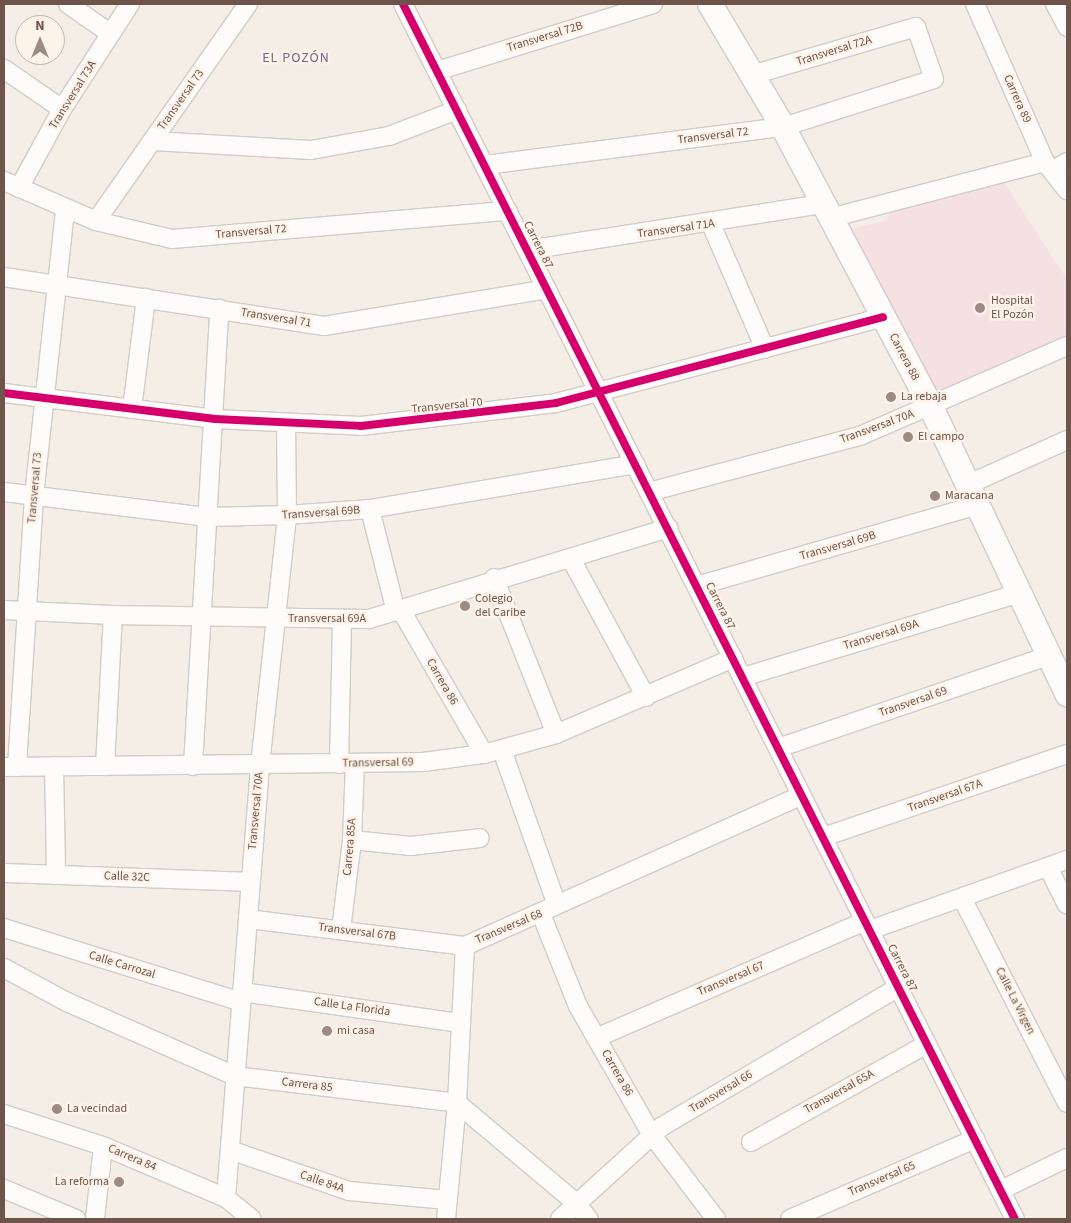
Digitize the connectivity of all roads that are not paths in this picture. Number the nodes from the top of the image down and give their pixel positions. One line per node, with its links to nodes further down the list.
1 (68, 4): 10 (street)
2 (130, 4): 10 (street, Transversal 73A)
3 (248, 4): 18 (street, Transversal 73)
4 (403, 4): 12 (street, Carrera 87)
5 (653, 4): 12 (street, Transversal 72B)
6 (710, 4): 13 (street, Carrera 88)
7 (975, 4): 20 (street, Carrera 89)
8 (1055, 4): 9 (street)
9 (1067, 27)
10 (111, 34): 15 (street, Transversal 73A)
11 (4, 69): 15 (street)
12 (438, 71): 16 (street, Carrera 87)
13 (752, 75): 14 (street, Transversal 72A); 17 (street, Carrera 88)
14 (934, 79): 17 (street, Transversal 72)
15 (62, 109): 21 (street, Transversal 73A)
16 (457, 110): 18 (street); 19 (street, Carrera 87)
17 (783, 127): 19 (street, Transversal 72); 25 (street, Carrera 88)
18 (153, 141): 26 (street, Transversal 73)
19 (485, 165): 24 (street, Carrera 87)
20 (1055, 165): 22 (street, Carrera 89); 25 (street, Transversal 71A)
21 (12, 184): 23 (street, Transversal 72)
22 (1067, 190)
23 (65, 210): 26 (street, Transversal 72); 30 (street, Transversal 73)
24 (508, 211): 26 (street, Transversal 72); 28 (street, Carrera 87)
25 (826, 211): 27 (street, Transversal 71A); 34 (street, Carrera 88)
26 (96, 221)
27 (712, 224): 28 (street, Transversal 71A); 36 (street)
28 (528, 250): 31 (street, Carrera 87)
29 (4, 277): 30 (street, Transversal 71)
30 (57, 285): 32 (street, Transversal 71); 39 (street, Transversal 73)
31 (548, 289): 33 (street, Transversal 71); 38 (street, Carrera 87)
32 (146, 298): 33 (street, Transversal 71); 41 (street)
33 (219, 309): 42 (street)
34 (883, 317): 36 (street, Transversal 70); 40 (street, Carrera 88)
35 (1067, 346): 40 (street, Transversal 70A)
36 (764, 349): 38 (street, Transversal 70)
37 (4, 393): 39 (street, Transversal 70)
38 (600, 393): 43 (street, Transversal 70); 45 (street, Carrera 87)
39 (43, 398): 41 (street, Transversal 70); 49 (street, Transversal 73)
40 (931, 407): 47 (street, Transversal 70A); 48 (street, Carrera 88)
41 (132, 409): 42 (street, Transversal 70)
42 (215, 419): 43 (street, Transversal 70); 52 (street)
43 (286, 424): 51 (street, Transversal 70A)
44 (1067, 440): 48 (street)
45 (635, 464): 47 (street, Carrera 87); 50 (street, Transversal 69B)
46 (4, 492): 49 (street, Transversal 69B)
47 (649, 492): 53 (street, Carrera 87)
48 (973, 494): 56 (street, Transversal 69B); 57 (street, Carrera 88)
49 (34, 496): 52 (street, Transversal 69B); 60 (street, Transversal 73)
50 (370, 509): 51 (street, Transversal 69B); 59 (street, Carrera 86)
51 (287, 515): 52 (street, Transversal 69B); 63 (street, Transversal 70A)
52 (208, 517): 62 (street)
53 (668, 528): 54 (street, Transversal 69A); 56 (street, Carrera 87)
54 (571, 558): 55 (street, Transversal 69A); 69 (street)
55 (494, 578): 59 (street, Transversal 69A); 70 (street)
56 (697, 586): 66 (street, Carrera 87)
57 (1019, 593): 65 (street, Carrera 88); 67 (street, Transversal 69A)
58 (4, 610): 60 (street, Transversal 69A)
59 (399, 611): 64 (street, Transversal 69A); 73 (street, Carrera 86)
60 (25, 612): 61 (street, Transversal 69A); 80 (street, Transversal 73)
61 (113, 615): 62 (street, Transversal 69A); 78 (street)
62 (201, 616): 63 (street, Transversal 69A); 79 (street)
63 (276, 619): 64 (street, Transversal 69A); 76 (street, Transversal 70A)
64 (342, 619): 75 (street, Carrera 85A)
65 (1049, 656): 68 (street, Carrera 88); 71 (street, Transversal 69)
66 (733, 658): 67 (street, Carrera 87); 69 (street, Transversal 69)
67 (743, 677): 71 (street, Carrera 87)
68 (1067, 694)
69 (646, 697): 70 (street, Transversal 69)
70 (556, 734): 72 (street, Transversal 69)
71 (778, 748): 81 (street, Carrera 87)
72 (502, 750): 73 (street, Transversal 69); 91 (street)
73 (484, 754): 75 (street, Transversal 69)
74 (1067, 754): 83 (street, Transversal 67A)
75 (347, 764): 76 (street, Transversal 69); 84 (street, Carrera 85A)
76 (260, 765): 79 (street, Transversal 69); 89 (street, Transversal 70A)
77 (54, 766): 78 (street, Transversal 69); 80 (street, Transversal 69); 88 (street)
78 (105, 766): 79 (street, Transversal 69)
79 (193, 766)
80 (10, 767)
81 (802, 795): 83 (street, Carrera 87); 91 (street, Transversal 68)
82 (480, 838): 84 (street)
83 (823, 838): 95 (street, Carrera 87)
84 (352, 840): 97 (street, Carrera 85A)
85 (1067, 860): 86 (street, Transversal 67)
86 (1048, 867): 90 (street, Transversal 67); 92 (street)
87 (4, 872): 88 (street, Calle 32C)
88 (56, 875): 89 (street, Calle 32C)
89 (250, 882): 94 (street, Transversal 70A)
90 (962, 898): 95 (street, Transversal 67); 107 (street, Calle La Virgen)
91 (557, 905): 93 (street, Transversal 68)
92 (1067, 905)
93 (541, 914): 98 (street, Transversal 68); 103 (street, Carrera 86)
94 (248, 918): 97 (street, Transversal 67B); 101 (street, Transversal 70A)
95 (868, 926): 100 (street, Carrera 87); 103 (street, Transversal 67)
96 (4, 928): 101 (street, Calle Carrozal)
97 (341, 930): 98 (street, Transversal 67B)
98 (465, 946): 102 (street, Transversal 68)
99 (4, 968): 105 (street, Carrera 85)
100 (898, 987): 104 (street, Carrera 87); 109 (street, Transversal 66)
101 (242, 997): 102 (street, Calle La Florida); 105 (street, Transversal 70A)
102 (461, 1023): 106 (street, Transversal 68)
103 (596, 1038): 109 (street, Carrera 86)
104 (927, 1044): 110 (street, Carrera 87); 111 (street, Transversal 65A)
105 (235, 1076): 106 (street, Carrera 85); 113 (street, Transversal 70A)
106 (458, 1103): 118 (street, Transversal 68); 119 (street)
107 (1067, 1103)
108 (4, 1114): 112 (street, Carrera 84)
109 (652, 1135): 119 (street, Transversal 66); 126 (street, Carrera 86)
110 (975, 1139): 116 (street, Carrera 87); 127 (street, Transversal 65)
111 (751, 1142)
112 (103, 1146): 117 (street, Carrera 84); 121 (street)
113 (230, 1150): 117 (street, Transversal 70A); 118 (street, Calle 84A)
114 (1067, 1158): 116 (street)
115 (4, 1189): 120 (street)
116 (1001, 1190): 128 (street, Carrera 87)
117 (226, 1198): 122 (street, Carrera 84)
118 (448, 1200): 123 (street, Transversal 68)
119 (575, 1202): 124 (street, Transversal 66); 125 (street)
120 (76, 1219)
121 (95, 1219)
122 (252, 1219)
123 (446, 1219)
124 (560, 1219)
125 (589, 1219)
126 (716, 1219)
127 (790, 1219)
128 (1016, 1219)

